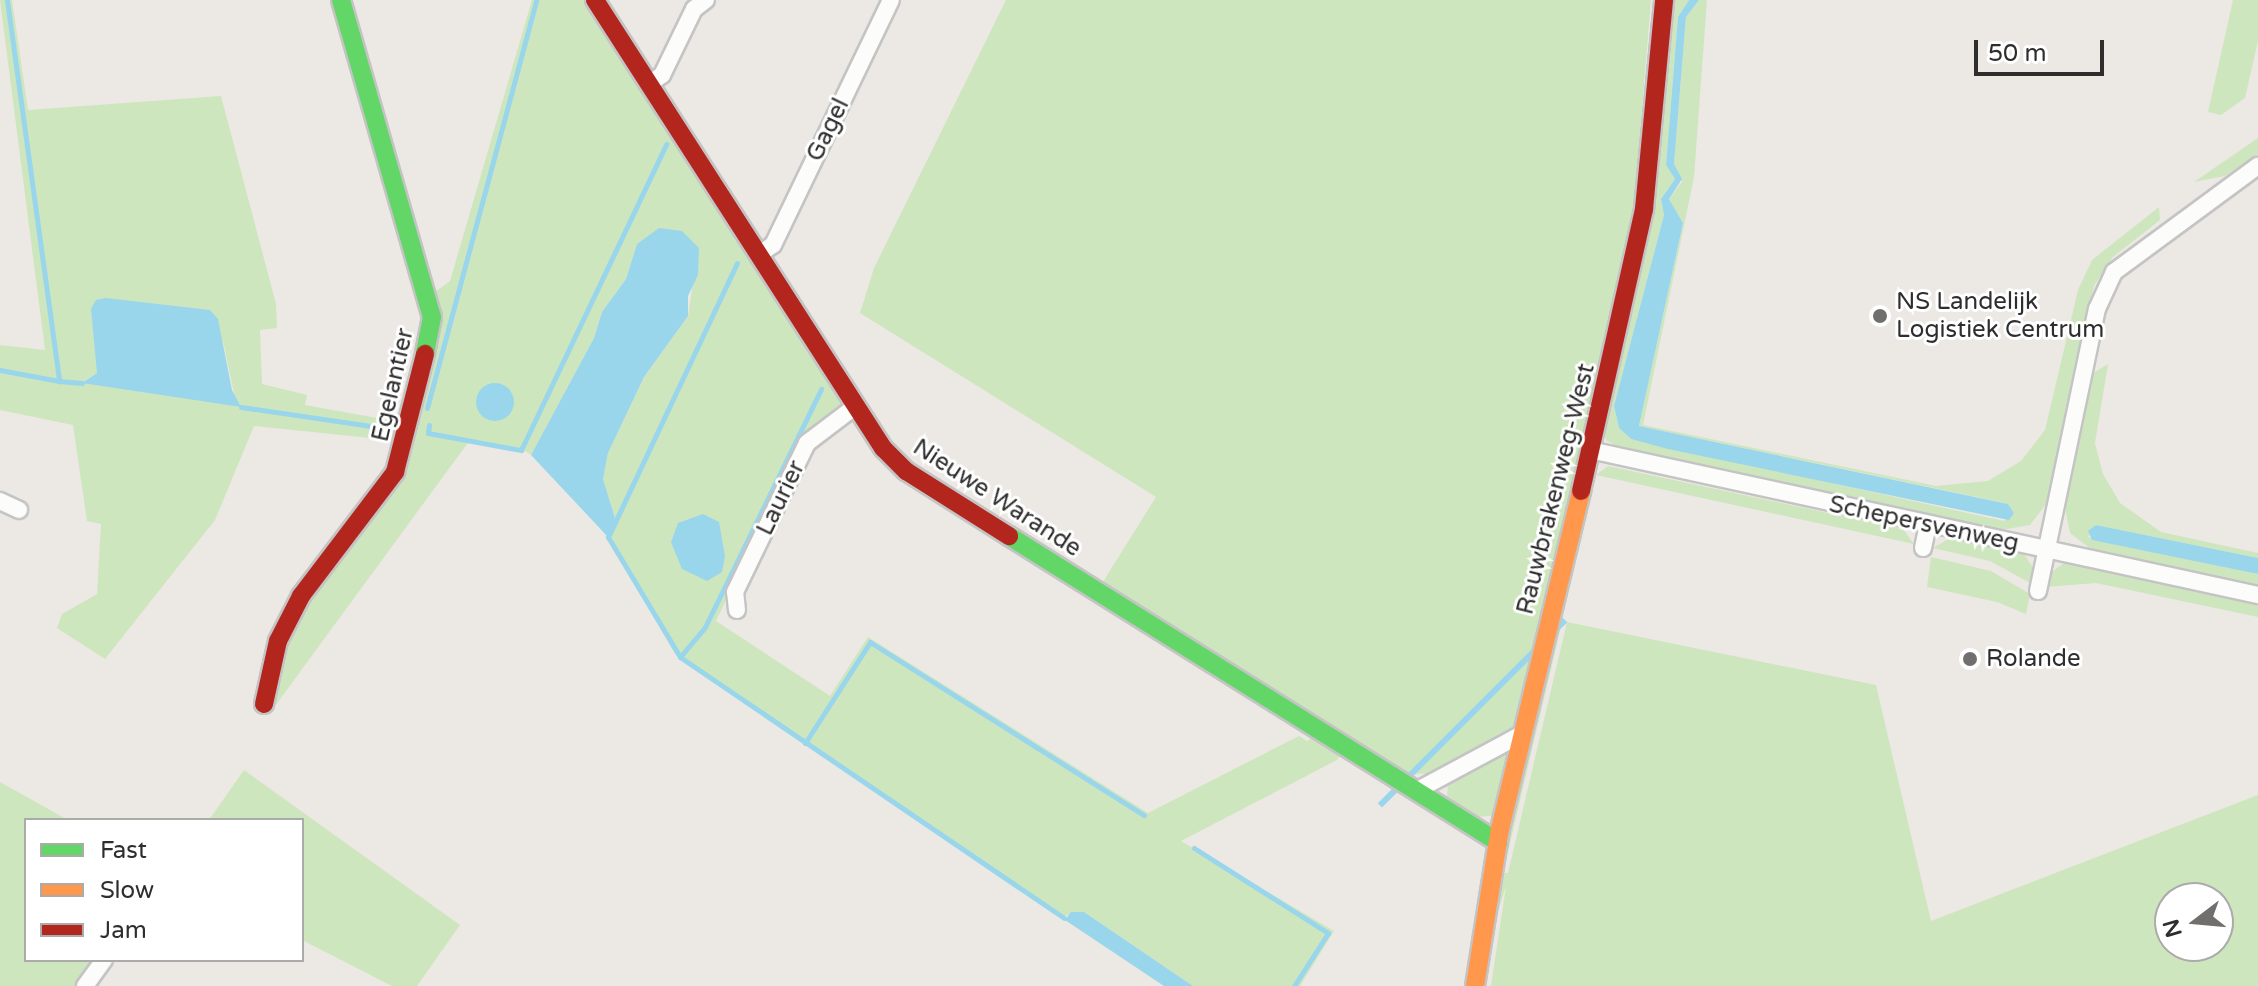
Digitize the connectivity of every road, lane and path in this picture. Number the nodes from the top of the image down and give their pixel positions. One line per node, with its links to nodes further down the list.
1 (341, 0): 19 (street, Egelantier)
2 (595, 0): 6 (street, Nieuwe Warande)
3 (706, 0): 6 (street)
4 (891, 0): 8 (street, Gagel)
5 (1664, 0): 10 (street, Rauwbrakenweg-West)
6 (649, 84): 8 (street, Nieuwe Warande)
7 (2258, 166): 15 (street)
8 (758, 255): 9 (street, Nieuwe Warande)
9 (856, 406): 18 (street, Laurier); 21 (street, Nieuwe Warande)
10 (1590, 450): 13 (street, Schepersvenweg); 20 (street, Rauwbrakenweg-West)
11 (0, 501): 12 (street)
12 (19, 510)
13 (1928, 525): 14 (street); 15 (street, Schepersvenweg)
14 (1923, 548)
15 (2046, 551): 16 (street); 17 (street, Schepersvenweg)
16 (2038, 591)
17 (2258, 595)
18 (737, 610)
19 (264, 704)
20 (1522, 734): 21 (street); 22 (street, Rauwbrakenweg-West)
21 (1416, 791): 22 (street, Nieuwe Warande)
22 (1498, 842): 25 (street, Rauwbrakenweg-West)
23 (103, 962): 24 (street)
24 (85, 986)
25 (1475, 986)

